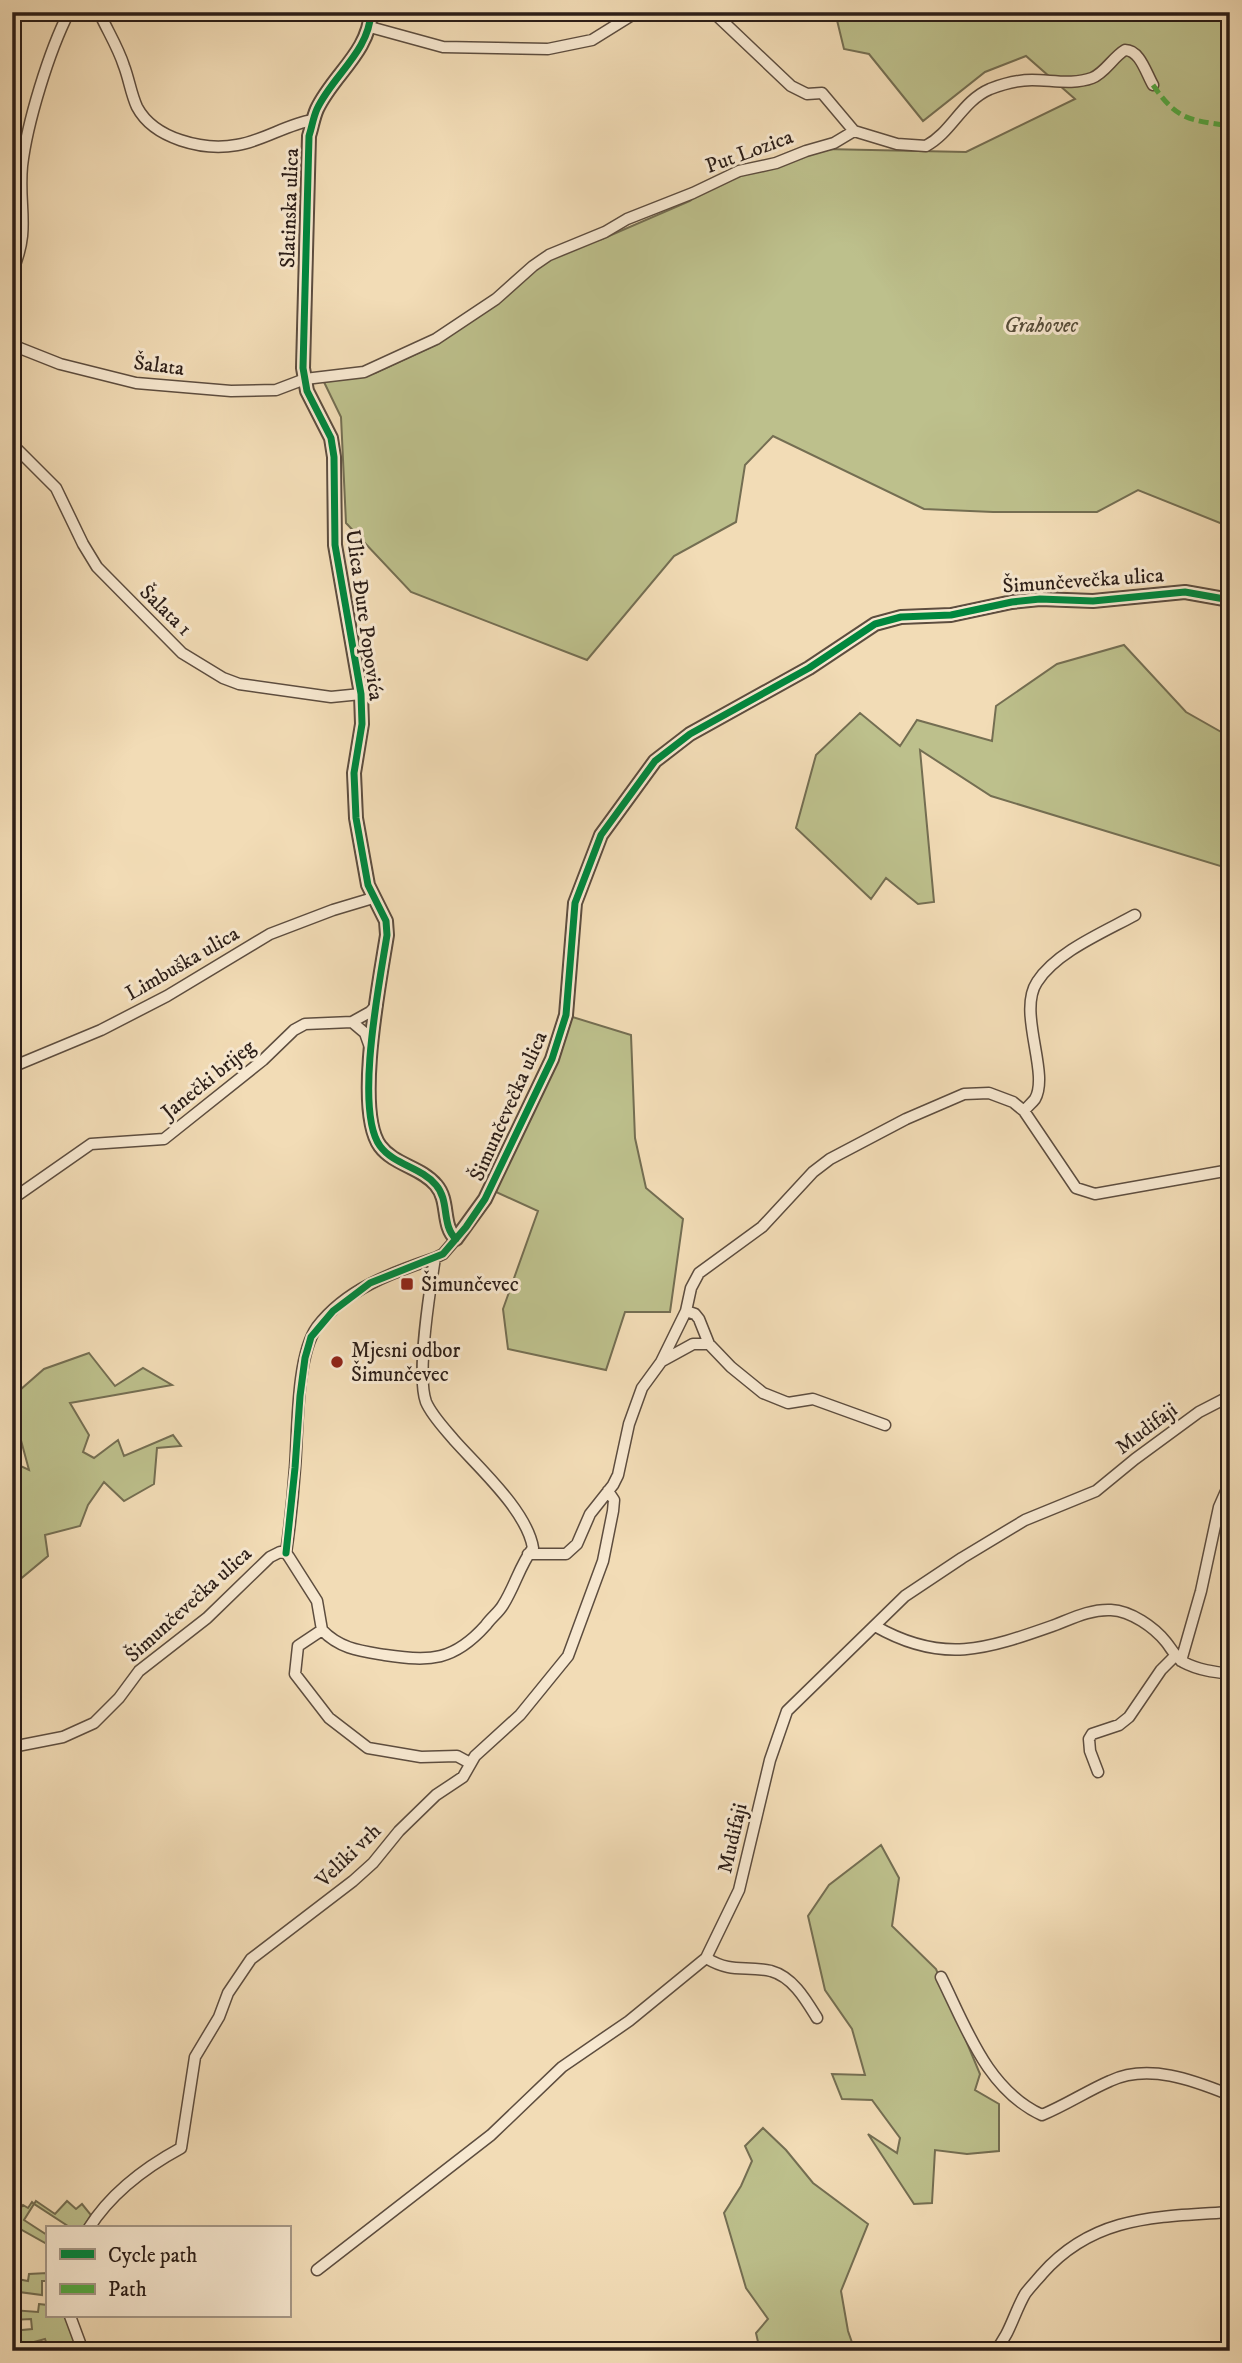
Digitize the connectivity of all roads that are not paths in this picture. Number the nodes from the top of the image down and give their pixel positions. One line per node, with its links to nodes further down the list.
1 (69, 12): 10 (street)
2 (99, 12): 8 (street, Slatinska ulica)
3 (370, 12): 6 (street, Slatinska ulica)
4 (637, 12): 6 (street)
5 (713, 12): 9 (street)
6 (370, 27): 8 (street, Slatinska ulica)
7 (1153, 85): 9 (street)
8 (313, 120): 12 (street, Slatinska ulica)
9 (854, 131): 12 (street, Put Lozica)
10 (12, 272)
11 (12, 345): 12 (street, Šalata)
12 (304, 379): 15 (street, Ulica Đure Popovića)
13 (12, 444): 15 (street, Šalata 1)
14 (1230, 600): 25 (street, Šimunčevečka ulica)
15 (361, 694): 16 (street, Ulica Đure Popovića)
16 (373, 898): 18 (street, Ulica Đure Popovića); 21 (street, Limbuška ulica)
17 (1135, 915): 22 (street)
18 (377, 1005): 19 (street); 20 (street, Ulica Đure Popovića)
19 (352, 1022): 20 (street); 24 (street, Janečki brijeg)
20 (370, 1047): 25 (street, Ulica Đure Popovića)
21 (12, 1067)
22 (1024, 1111): 23 (street); 27 (street)
23 (1230, 1170)
24 (12, 1196)
25 (456, 1239): 26 (street, Šimunčevečka ulica)
26 (435, 1258): 34 (street, Šimunčevečka ulica); 35 (street)
27 (686, 1311): 28 (street); 29 (street)
28 (709, 1344): 29 (street); 31 (street)
29 (661, 1362): 33 (street)
30 (1230, 1395): 36 (street, Mudifaji)
31 (885, 1425)
32 (1230, 1482): 38 (street)
33 (608, 1491): 35 (street); 41 (street, Veliki vrh)
34 (286, 1553): 37 (street, Šimunčevečka ulica); 40 (street, Šimunčevečka ulica)
35 (528, 1554): 37 (street)
36 (875, 1626): 38 (street); 43 (street, Mudifaji)
37 (322, 1630): 41 (street)
38 (1179, 1658): 39 (street); 42 (street)
39 (1230, 1674)
40 (12, 1747)
41 (470, 1763): 48 (street, Veliki vrh)
42 (1098, 1772)
43 (706, 1958): 45 (street); 49 (street)
44 (941, 1977): 46 (street)
45 (817, 2018)
46 (1230, 2095)
47 (1230, 2212): 52 (street)
48 (90, 2226)
49 (317, 2270)
50 (71, 2318): 51 (street)
51 (83, 2351)
52 (995, 2351)

